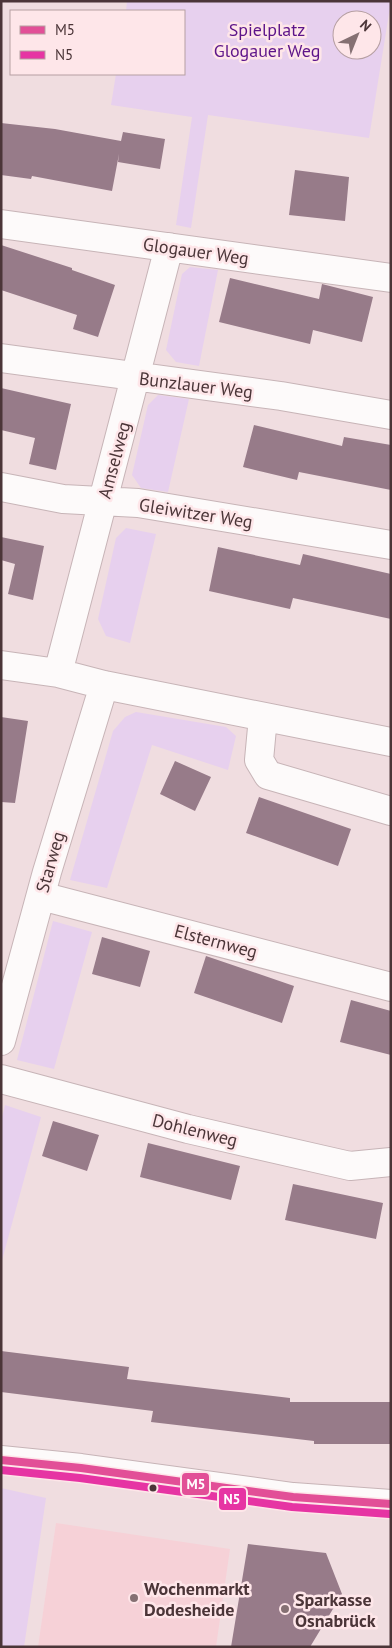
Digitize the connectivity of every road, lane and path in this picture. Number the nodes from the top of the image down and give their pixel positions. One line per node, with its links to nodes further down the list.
1 (1, 224): 2 (street, Glogauer Weg)
2 (169, 247): 3 (street, Glogauer Weg); 5 (street, Amselweg)
3 (391, 278)
4 (1, 358): 5 (street, Bunzlauer Weg)
5 (136, 377): 6 (street, Bunzlauer Weg); 8 (street, Amselweg)
6 (391, 416)
7 (1, 487): 8 (street, Gleiwitzer Weg)
8 (103, 502): 9 (street, Gleiwitzer Weg); 11 (street, Amselweg)
9 (391, 545)
10 (1, 665): 11 (street)
11 (58, 673): 12 (street)
12 (104, 685): 13 (street); 16 (street, Starweg)
13 (263, 717): 14 (street); 15 (street)
14 (391, 742)
15 (391, 811)
16 (41, 896): 17 (street, Elsternweg); 18 (street, Starweg)
17 (391, 986)
18 (1, 1042)
19 (1, 1079): 20 (street, Dohlenweg)
20 (391, 1162)
21 (1, 1460): 22 (street)
22 (391, 1504)

